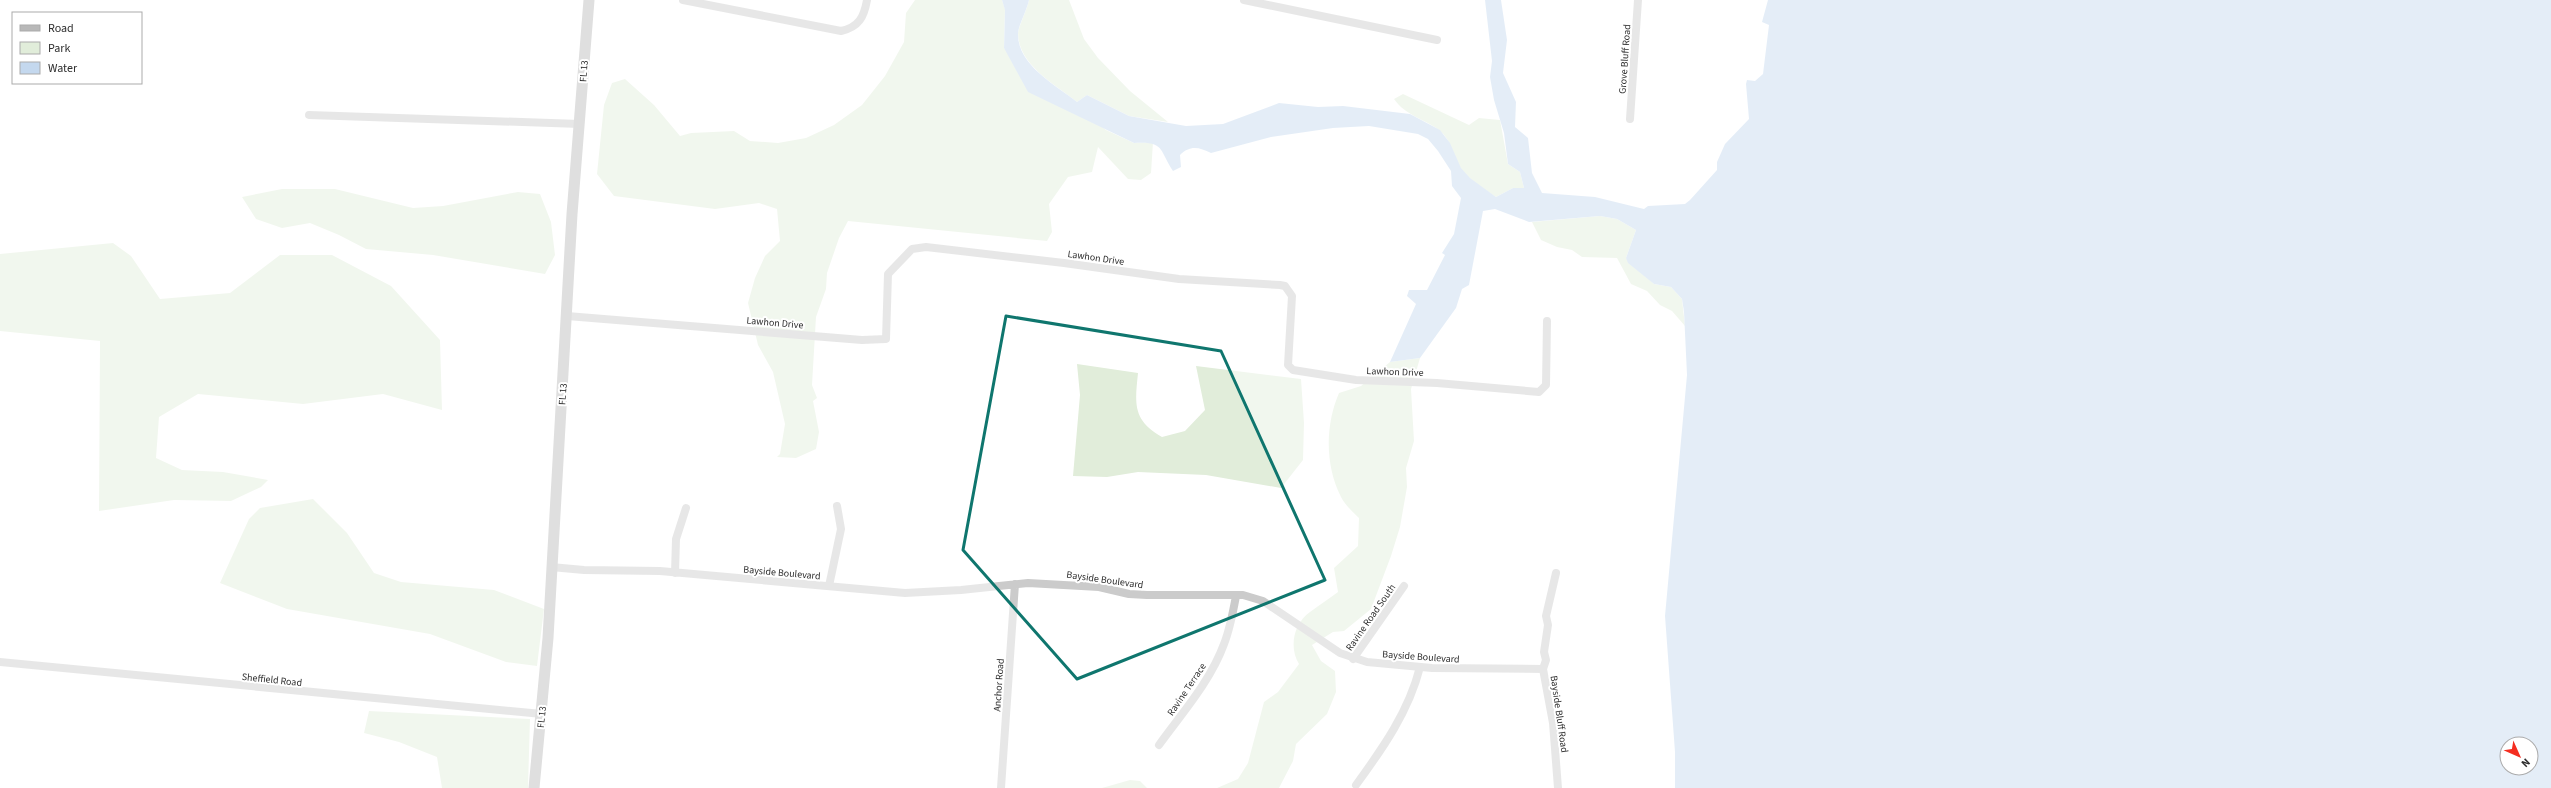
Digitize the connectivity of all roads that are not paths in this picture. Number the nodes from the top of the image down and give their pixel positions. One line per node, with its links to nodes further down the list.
1 (588, 0): 10 (main road, FL 13)
2 (683, 0): 3 (street)
3 (867, 0)
4 (1244, 0): 6 (street)
5 (1638, 0): 9 (street, Grove Bluff Road)
6 (1282, 4): 7 (street)
7 (1437, 40)
8 (309, 115): 10 (street)
9 (1630, 119)
10 (580, 124): 11 (main road, FL 13)
11 (567, 316): 12 (street, Lawhon Drive); 15 (main road, FL 13)
12 (1547, 320)
13 (837, 506): 19 (street)
14 (686, 508): 16 (street)
15 (551, 567): 16 (street, Bayside Boulevard); 26 (main road, FL 13)
16 (675, 573): 19 (street, Bayside Boulevard)
17 (1556, 573): 25 (street, Bayside Bluff Road)
18 (1015, 584): 19 (street, Bayside Boulevard); 21 (street, Bayside Boulevard); 30 (street, Anchor Road)
19 (829, 586)
20 (1404, 586): 22 (street, Ravine Road South)
21 (1236, 596): 22 (street, Bayside Boulevard); 27 (street, Ravine Terrace)
22 (1353, 659): 24 (street, Bayside Boulevard)
23 (0, 662): 26 (street, Sheffield Road)
24 (1420, 667): 25 (street, Bayside Boulevard); 28 (street)
25 (1543, 670): 31 (street, Bayside Bluff Road)
26 (542, 714): 29 (main road, FL 13)
27 (1159, 745)
28 (1356, 785)
29 (534, 788)
30 (1002, 788)
31 (1558, 788)

